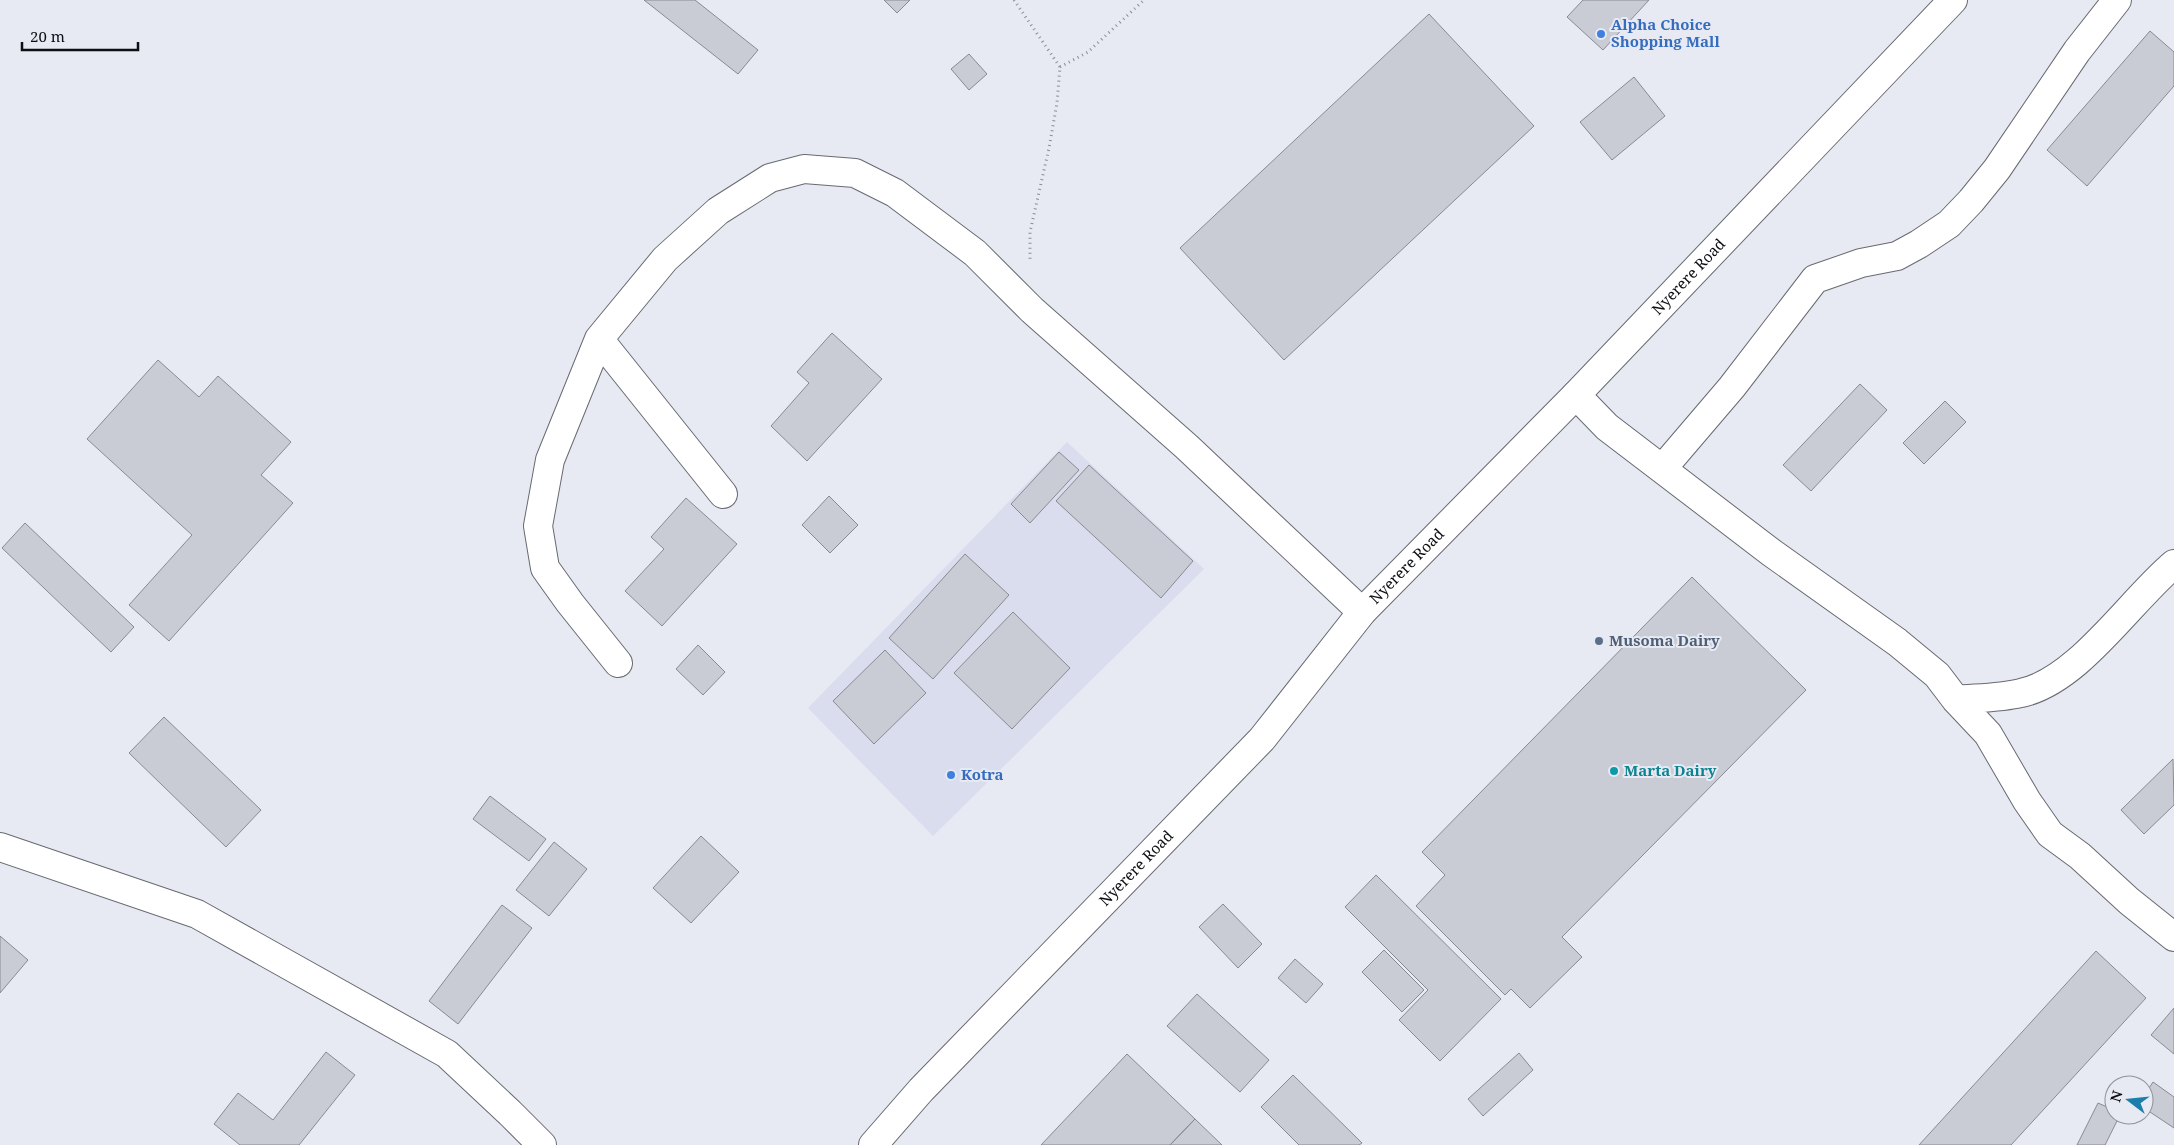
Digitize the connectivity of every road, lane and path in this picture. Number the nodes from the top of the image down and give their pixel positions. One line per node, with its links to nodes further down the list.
1 (1014, 0): 5 (path)
2 (1144, 0): 5 (path)
3 (1953, 0): 8 (street, Nyerere Road)
4 (2117, 0): 9 (street)
5 (1060, 67): 6 (path)
6 (1032, 310): 7 (street); 12 (street)
7 (599, 339): 10 (street); 13 (street)
8 (1576, 395): 9 (street); 12 (street, Nyerere Road)
9 (1662, 469): 14 (street)
10 (723, 494)
11 (2174, 564): 14 (street)
12 (1362, 612): 18 (street, Nyerere Road)
13 (618, 663)
14 (1956, 700): 16 (street)
15 (0, 847): 17 (street)
16 (2174, 937)
17 (542, 1145)
18 (874, 1145)

